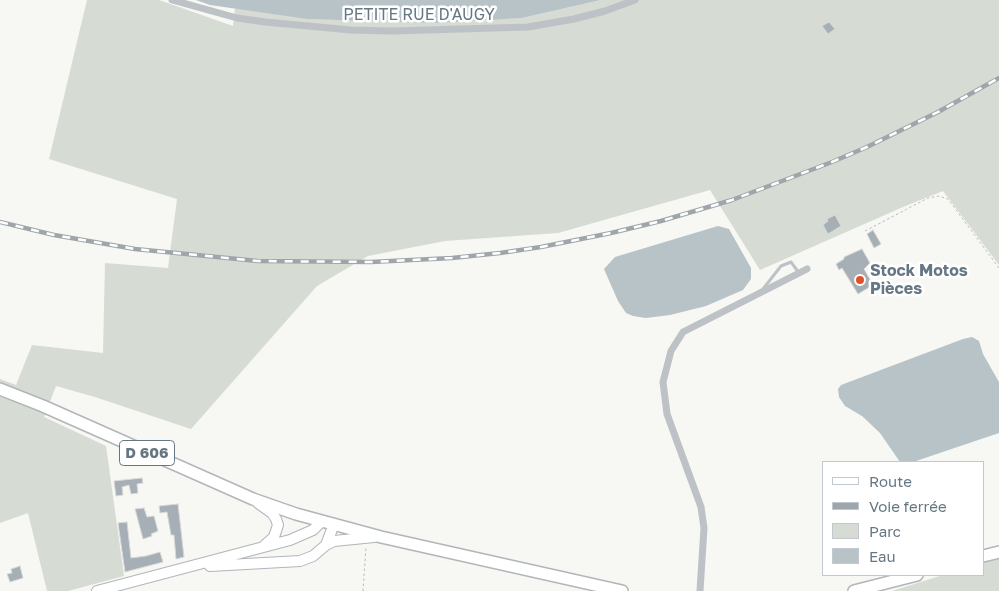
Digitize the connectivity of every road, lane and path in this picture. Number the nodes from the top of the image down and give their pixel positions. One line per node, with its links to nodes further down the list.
1 (172, 0): 2 (street, PETITE RUE D'AUGY)
2 (635, 0)
3 (865, 231): 4 (path)
4 (999, 268)
5 (807, 269): 6 (street)
6 (800, 273): 7 (street); 7 (lane)
7 (760, 293): 26 (street)
8 (0, 382): 10 (main road, D 606)
9 (0, 389): 10 (main road, D 606)
10 (43, 406): 11 (main road, D 606)
11 (253, 499): 12 (main road, D 606); 17 (main road)
12 (322, 521): 13 (main road, D 606); 17 (main road)
13 (334, 524): 15 (main road, D 606); 16 (main road)
14 (366, 537): 15 (main road); 16 (main road); 24 (path)
15 (381, 537): 25 (main road, D 606)
16 (326, 545): 20 (main road)
17 (255, 550): 20 (main road); 21 (main road)
18 (999, 552): 19 (main road)
19 (984, 556)
20 (256, 564): 21 (main road)
21 (190, 567): 23 (main road)
22 (913, 576): 27 (main road)
23 (96, 591)
24 (363, 591)
25 (622, 591)
26 (700, 591)
27 (854, 591)

